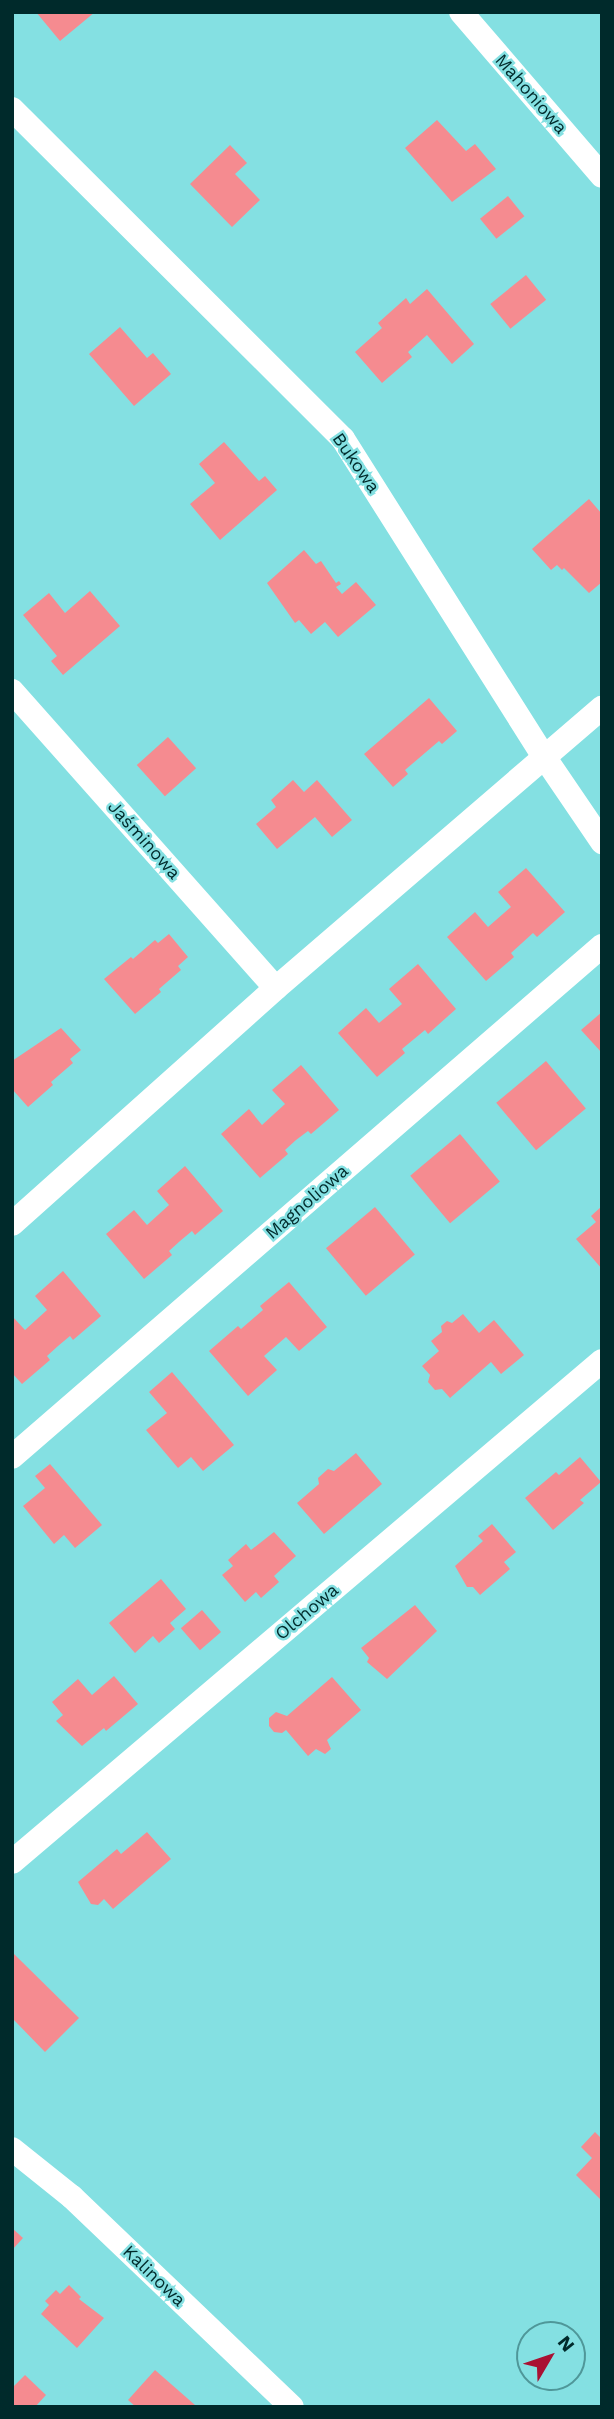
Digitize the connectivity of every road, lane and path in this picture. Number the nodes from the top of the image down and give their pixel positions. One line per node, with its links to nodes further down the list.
1 (461, 12): 3 (street, Mahoniowa)
2 (12, 109): 6 (street, Bukowa)
3 (602, 176)
4 (12, 691): 9 (street, Jaśminowa)
5 (602, 708): 6 (street)
6 (545, 758): 7 (street, Bukowa); 9 (street)
7 (602, 842)
8 (602, 946): 12 (street, Magnoliowa)
9 (276, 988): 10 (street)
10 (12, 1224)
11 (602, 1361): 13 (street, Olchowa)
12 (12, 1457)
13 (12, 1862)
14 (12, 2149): 15 (street, Kalinowa)
15 (292, 2407)

